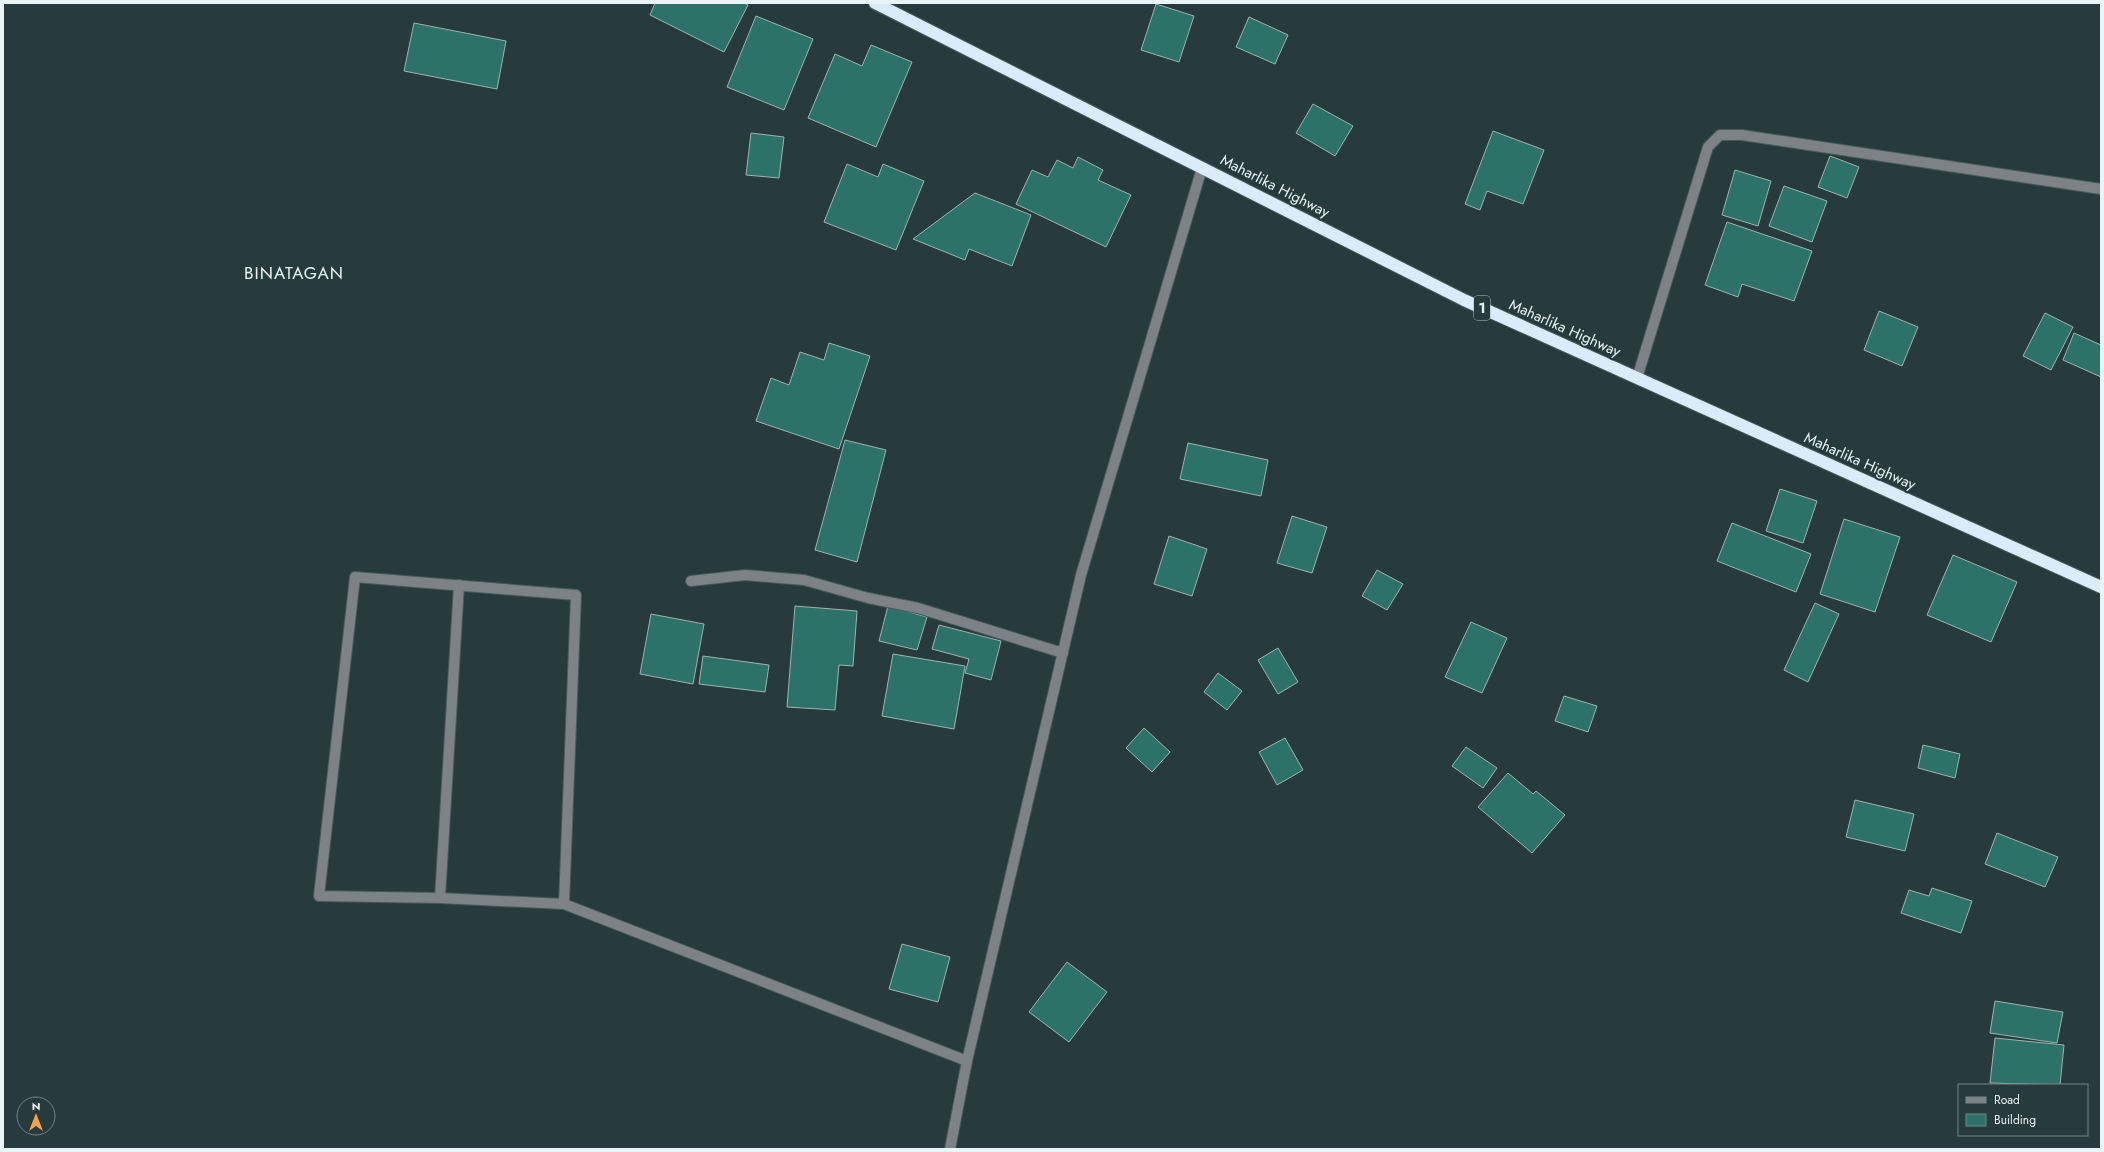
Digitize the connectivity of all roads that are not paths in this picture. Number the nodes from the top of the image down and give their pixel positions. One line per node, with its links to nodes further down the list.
1 (875, 3): 2 (highway, Maharlika Highway / 1)
2 (1202, 168): 4 (highway, Maharlika Highway / 1); 8 (street)
3 (2101, 189): 4 (street)
4 (1636, 378): 7 (highway, Maharlika Highway / 1)
5 (691, 581): 8 (street)
6 (459, 585): 9 (street); 9 (street); 10 (street)
7 (2101, 587)
8 (1062, 653): 11 (street)
9 (440, 898): 10 (street)
10 (564, 904): 11 (street)
11 (967, 1061): 12 (street)
12 (950, 1149)

